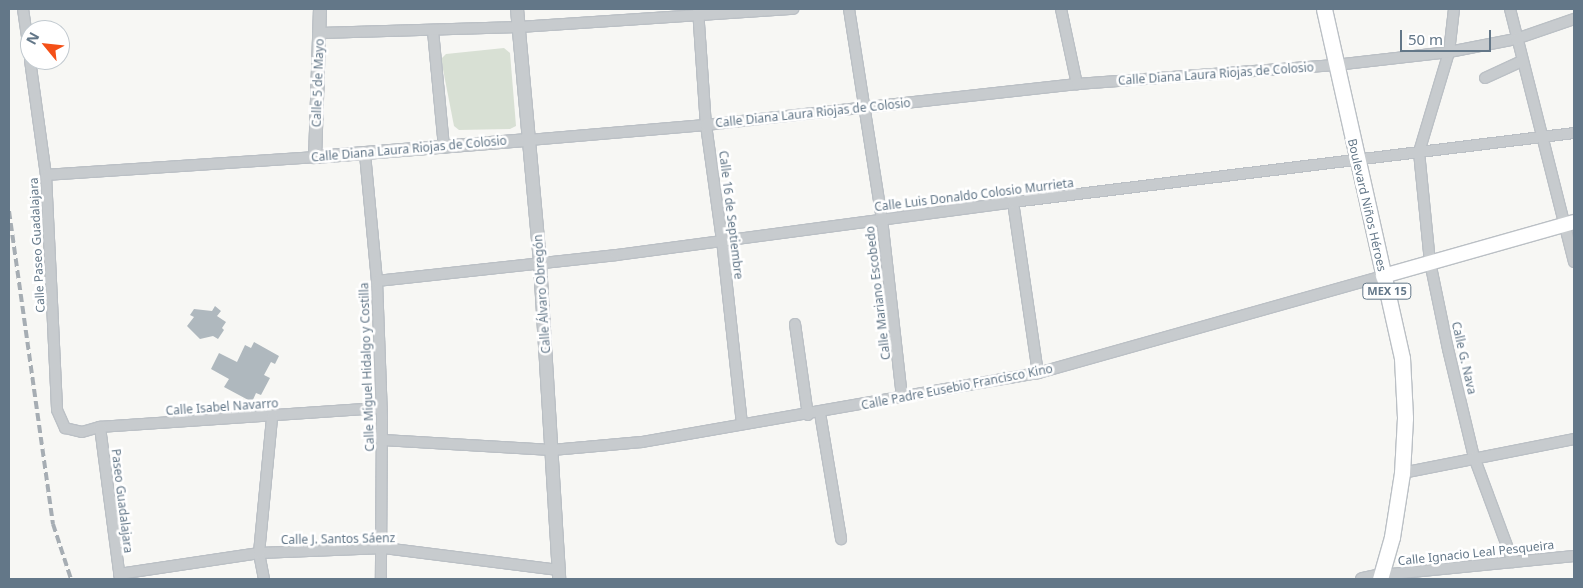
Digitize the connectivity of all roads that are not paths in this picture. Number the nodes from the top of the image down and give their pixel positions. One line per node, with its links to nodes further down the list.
1 (320, 9): 13 (street, Calle 5 de Mayo)
2 (517, 9): 11 (street, Calle Álvaro Obregón)
3 (794, 9): 9 (street)
4 (849, 9): 21 (street, Calle Mariano Escobedo)
5 (1061, 9): 20 (street)
6 (1324, 9): 17 (main road, Boulevard Niños Héroes / MEX 15)
7 (1454, 9): 15 (street)
8 (1510, 9): 14 (street)
9 (698, 11): 11 (street); 22 (street, Calle 16 de Septiembre)
10 (1574, 19): 14 (street, Calle Diana Laura Riojas de Colosio)
11 (519, 27): 12 (street); 25 (street, Calle Álvaro Obregón)
12 (433, 31): 13 (street); 26 (street)
13 (320, 33): 29 (street, Calle 5 de Mayo)
14 (1516, 39): 15 (street, Calle Diana Laura Riojas de Colosio); 16 (street)
15 (1449, 52): 17 (street, Calle Diana Laura Riojas de Colosio); 27 (street)
16 (1522, 61): 19 (street); 24 (street)
17 (1335, 65): 20 (street, Calle Diana Laura Riojas de Colosio); 30 (main road, Boulevard Niños Héroes / MEX 15)
18 (32, 70): 31 (street, Calle Paseo Guadalajara)
19 (1485, 78)
20 (1077, 84): 21 (street, Calle Diana Laura Riojas de Colosio)
21 (866, 107): 22 (street, Calle Diana Laura Riojas de Colosio); 33 (street, Calle Mariano Escobedo)
22 (706, 125): 25 (street, Calle Diana Laura Riojas de Colosio); 35 (street, Calle 16 de Septiembre)
23 (1574, 133): 24 (street, Calle Luis Donaldo Colosio Murrieta)
24 (1542, 137): 27 (street, Calle Luis Donaldo Colosio Murrieta); 34 (street)
25 (528, 140): 26 (street, Calle Diana Laura Riojas de Colosio); 38 (street, Calle Álvaro Obregón)
26 (444, 147): 28 (street, Calle Diana Laura Riojas de Colosio)
27 (1418, 152): 30 (street, Calle Luis Donaldo Colosio Murrieta); 36 (street, Calle G. Nava)
28 (365, 154): 29 (street, Calle Diana Laura Riojas de Colosio); 40 (street, Calle Miguel Hidalgo y Costilla)
29 (315, 157): 31 (street, Calle Diana Laura Riojas de Colosio)
30 (1358, 160): 32 (street, Calle Luis Donaldo Colosio Murrieta); 39 (main road, Boulevard Niños Héroes / MEX 15)
31 (46, 175): 50 (street, Calle Paseo Guadalajara)
32 (1013, 202): 33 (street, Calle Luis Donaldo Colosio Murrieta); 42 (street)
33 (882, 219): 35 (street, Calle Luis Donaldo Colosio Murrieta); 43 (street, Calle Mariano Escobedo)
34 (1570, 223): 36 (main road, Calle Padre Eusebio Francisco Kino); 37 (street)
35 (722, 240): 38 (street, Calle Luis Donaldo Colosio Murrieta); 48 (street, Calle 16 de Septiembre)
36 (1430, 262): 39 (main road, Calle Padre Eusebio Francisco Kino); 54 (street, Calle G. Nava)
37 (1574, 262)
38 (540, 264): 40 (street, Calle Luis Donaldo Colosio Murrieta); 53 (street, Calle Álvaro Obregón)
39 (1383, 276): 42 (street, Calle Padre Eusebio Francisco Kino); 55 (main road, Boulevard Niños Héroes / MEX 15)
40 (376, 281): 44 (street, Calle Miguel Hidalgo y Costilla)
41 (795, 324): 46 (street)
42 (1038, 373): 43 (street, Calle Padre Eusebio Francisco Kino)
43 (902, 397): 45 (street, Calle Padre Eusebio Francisco Kino)
44 (381, 408): 47 (street, Calle Isabel Navarro); 52 (street, Calle Miguel Hidalgo y Costilla)
45 (820, 413): 46 (street, Calle Padre Eusebio Francisco Kino); 56 (street)
46 (808, 415): 48 (street, Calle Padre Eusebio Francisco Kino)
47 (272, 416): 49 (street, Calle Isabel Navarro); 58 (street)
48 (742, 424): 53 (street, Calle Padre Eusebio Francisco Kino)
49 (100, 427): 50 (street, Calle Isabel Navarro); 62 (street, Paseo Guadalajara)
50 (65, 428)
51 (1574, 439): 54 (street)
52 (382, 440): 53 (street, Calle Padre Eusebio Francisco Kino); 57 (street, Calle Miguel Hidalgo y Costilla)
53 (552, 450): 61 (street, Calle Álvaro Obregón)
54 (1474, 457): 55 (street); 60 (street, Calle G. Nava)
55 (1402, 473): 63 (main road, Boulevard Niños Héroes / MEX 15)
56 (841, 539)
57 (384, 548): 58 (street, Calle J. Santos Sáenz); 61 (street, Calle J. Santos Sáenz); 65 (street, Calle Miguel Hidalgo y Costilla)
58 (259, 553): 62 (street, Calle J. Santos Sáenz); 64 (street)
59 (1574, 556): 60 (street, Calle Ignacio Leal Pesqueira)
60 (1513, 562): 63 (street, Calle Ignacio Leal Pesqueira)
61 (559, 575)
62 (119, 577)
63 (1380, 577): 66 (street)
64 (264, 579)
65 (381, 579)
66 (1362, 579)

